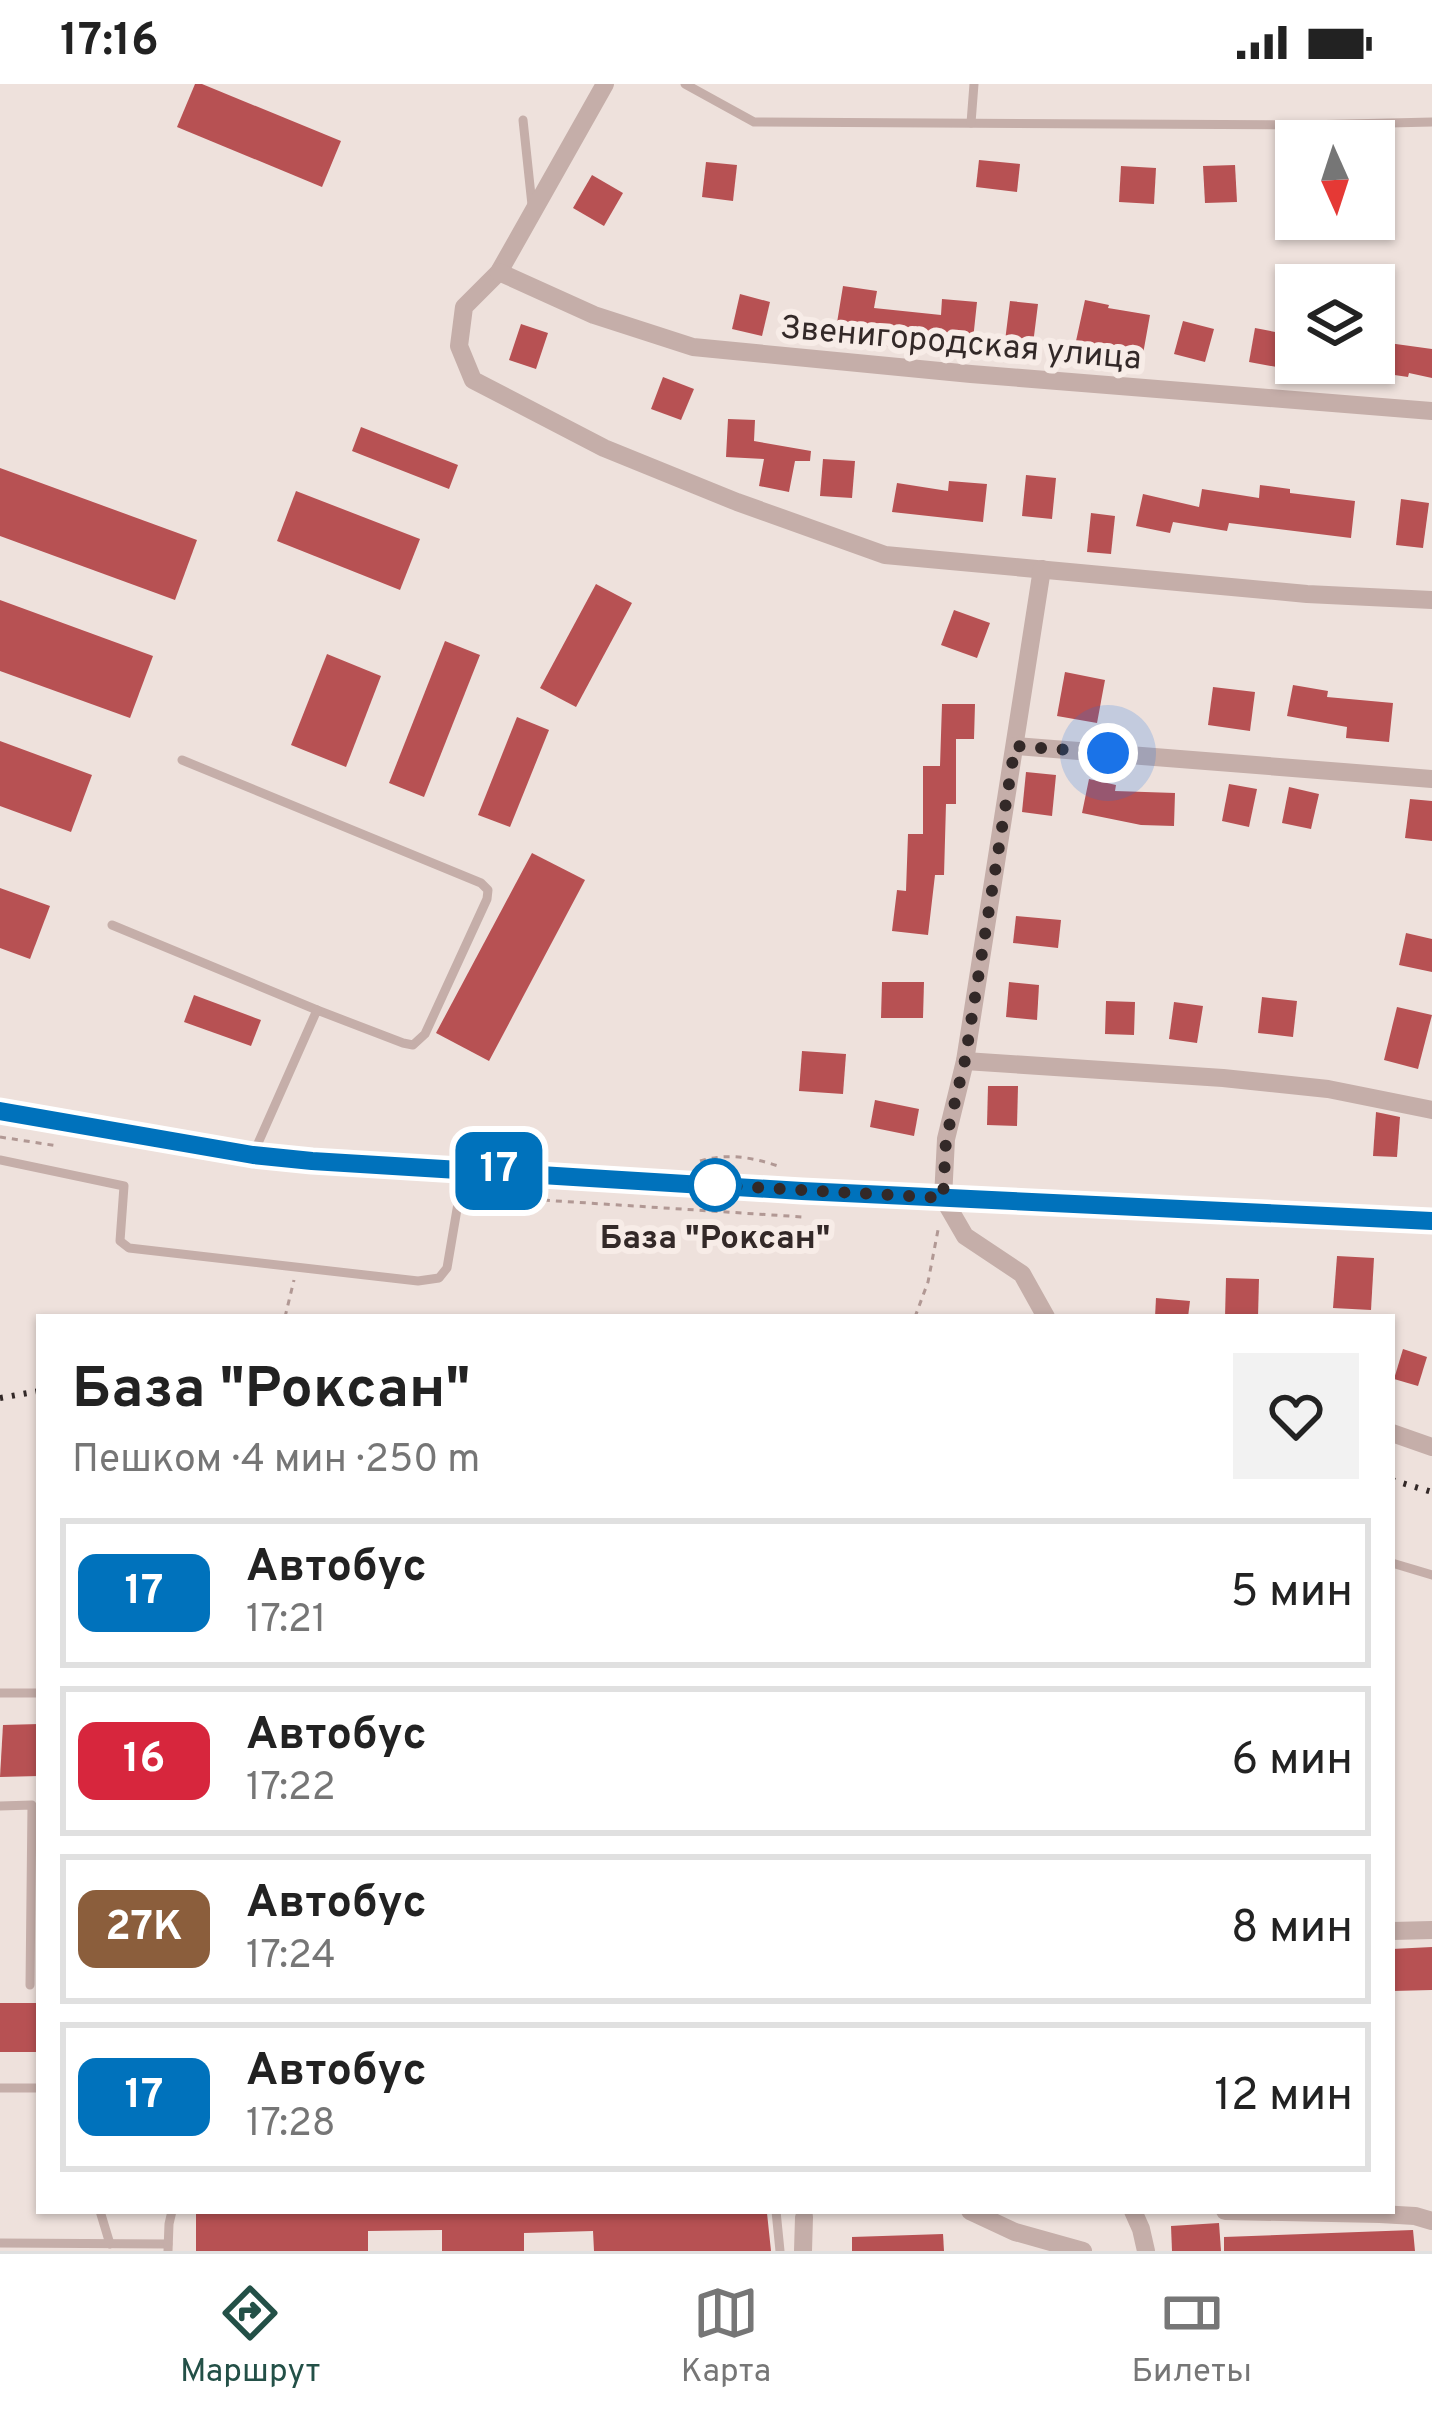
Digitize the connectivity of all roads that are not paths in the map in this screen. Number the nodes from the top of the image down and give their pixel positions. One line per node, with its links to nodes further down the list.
1 (605, 84): 7 (street)
2 (685, 84): 6 (lane)
3 (974, 84): 6 (lane)
4 (523, 121): 7 (lane)
5 (1432, 122): 6 (lane)
6 (971, 123)
7 (532, 213): 8 (street)
8 (499, 272): 9 (street, Звенигородская улица); 10 (street)
9 (1432, 411)
10 (1042, 569): 11 (street); 12 (street)
11 (1432, 600)
12 (1015, 746): 14 (street); 17 (street)
13 (182, 760): 16 (lane)
14 (1432, 779)
15 (112, 925): 16 (lane)
16 (317, 1010): 20 (lane)
17 (965, 1060): 18 (street); 23 (street)
18 (1432, 1109)
19 (0, 1111): 20 (street)
20 (253, 1155): 22 (street)
21 (0, 1160): 22 (lane)
22 (464, 1169): 23 (street)
23 (943, 1198): 24 (street); 25 (street)
24 (1432, 1221)
25 (1044, 1314)
26 (1395, 1434): 27 (street)
27 (1432, 1447)
28 (1395, 1564): 29 (lane)
29 (1432, 1575)
30 (0, 1693): 31 (lane)
31 (36, 1693)
32 (35, 1805): 33 (lane); 36 (lane)
33 (0, 1806)
34 (1395, 1930): 35 (street)
35 (1432, 1930)
36 (30, 1985)
37 (0, 2088): 38 (lane)
38 (36, 2090)
39 (101, 2214): 48 (lane)
40 (171, 2214): 49 (lane)
41 (776, 2214): 50 (lane)
42 (802, 2214): 51 (street)
43 (976, 2214): 52 (street)
44 (1134, 2214): 53 (street)
45 (1380, 2214): 46 (street)
46 (1432, 2222)
47 (0, 2243): 48 (lane)
48 (110, 2244): 49 (lane)
49 (168, 2248)
50 (780, 2251)
51 (802, 2251)
52 (1083, 2251)
53 (1146, 2251)

